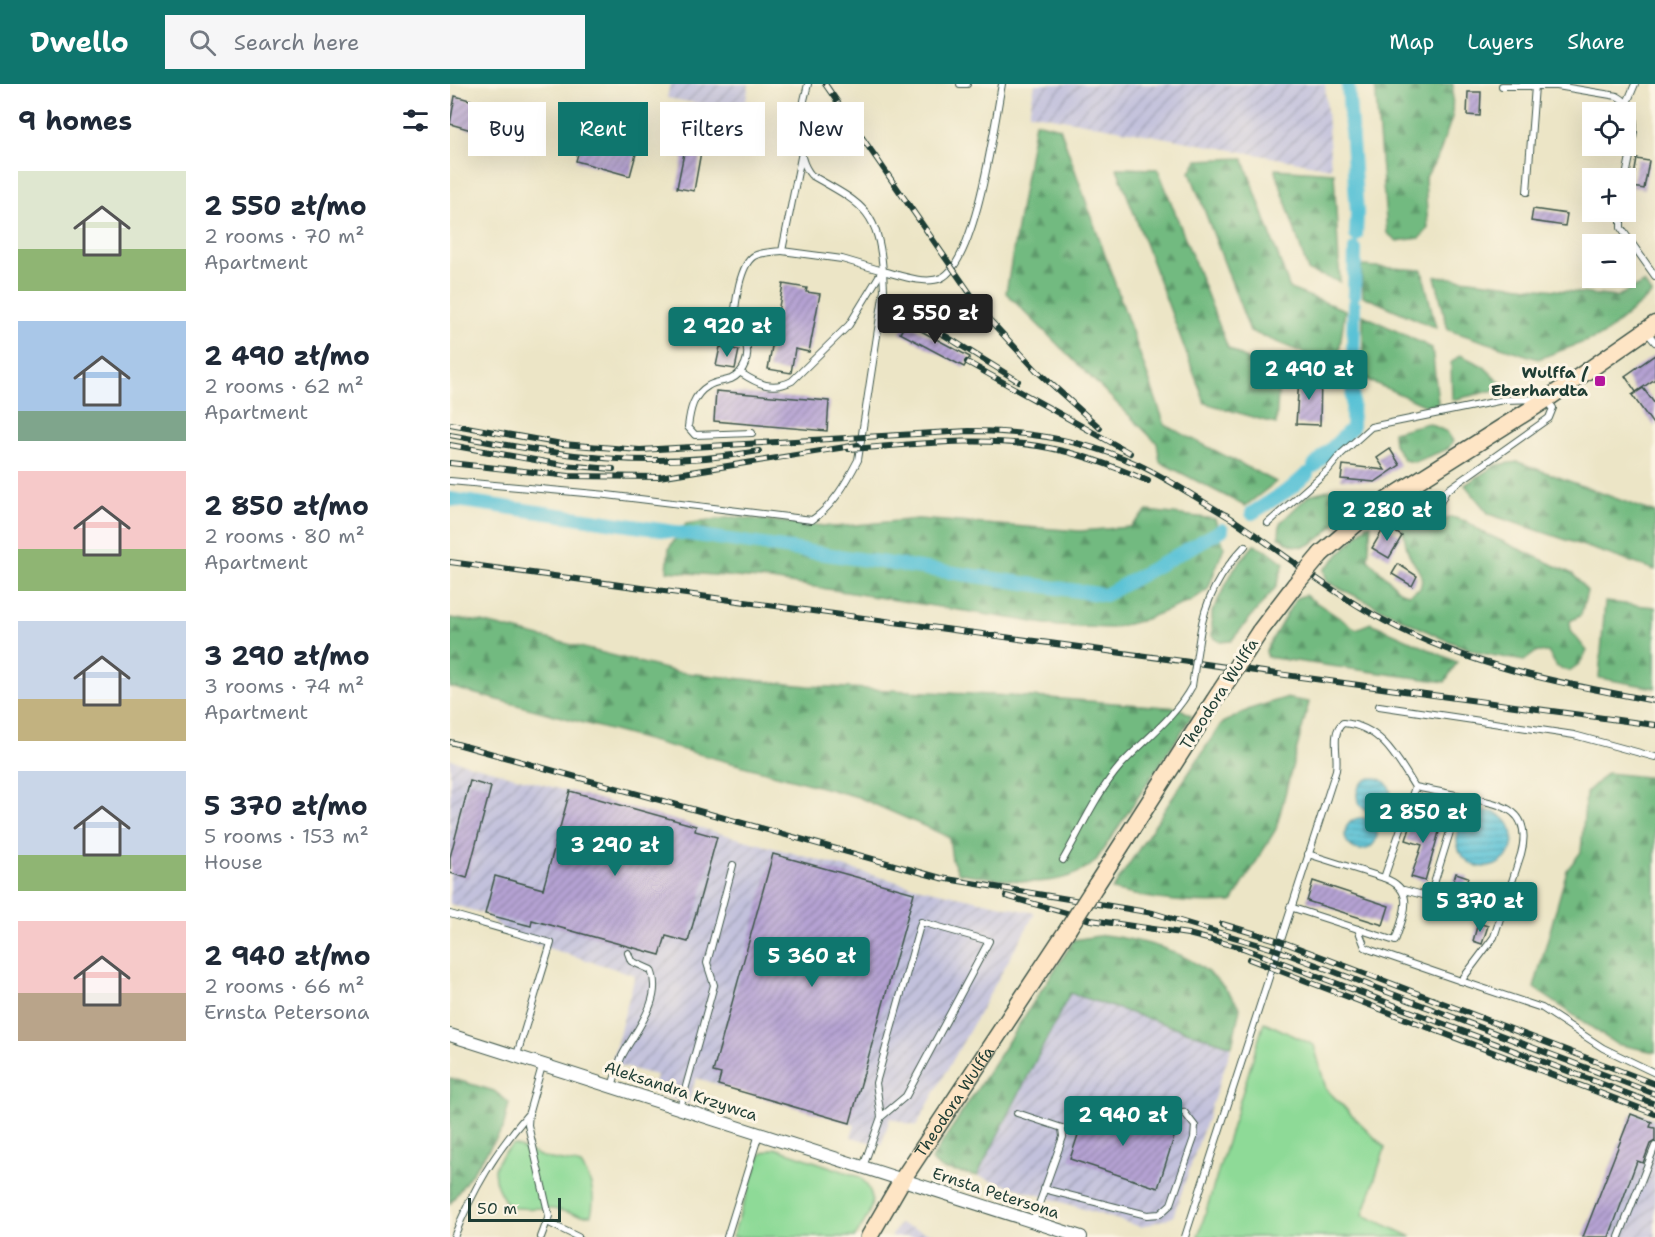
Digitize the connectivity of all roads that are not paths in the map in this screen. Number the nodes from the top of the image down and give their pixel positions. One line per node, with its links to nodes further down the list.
1 (808, 84): 10 (lane)
2 (960, 84): 3 (lane)
3 (967, 84)
4 (1002, 84): 14 (lane)
5 (1635, 84): 9 (lane)
6 (1502, 86): 7 (lane)
7 (1535, 86): 8 (lane); 11 (lane)
8 (1626, 102)
9 (1627, 102)
10 (801, 157): 13 (lane); 14 (lane)
11 (1527, 192)
12 (1621, 222): 15 (lane)
13 (782, 251): 14 (lane); 17 (lane)
14 (883, 271): 17 (lane); 20 (lane)
15 (1655, 276)
16 (1652, 332): 18 (street, Theodora Wulffa)
17 (741, 373): 19 (lane)
18 (1546, 399): 21 (lane); 22 (lane); 51 (street, Theodora Wulffa, bridge)
19 (752, 433)
20 (450, 481)
21 (1431, 520)
22 (1268, 523)
23 (1245, 546): 29 (lane, bridge)
24 (1379, 706): 25 (lane)
25 (1655, 757)
26 (1414, 787): 27 (lane); 28 (lane); 31 (lane)
27 (1461, 796): 32 (lane); 37 (lane)
28 (1308, 854): 31 (lane); 33 (lane)
29 (1063, 860)
30 (733, 865): 43 (lane)
31 (1384, 878): 32 (lane)
32 (1404, 890): 35 (lane)
33 (1290, 907): 35 (lane); 61 (lane)
34 (450, 914): 39 (lane)
35 (1358, 929): 37 (lane)
36 (628, 953): 42 (lane)
37 (1461, 981): 41 (lane)
38 (450, 1035): 39 (street, Aleksandra Krzywca)
39 (516, 1058): 40 (street, Aleksandra Krzywca)
40 (543, 1066): 42 (street, Aleksandra Krzywca); 44 (lane)
41 (1655, 1073)
42 (612, 1086): 43 (street, Aleksandra Krzywca)
43 (680, 1107): 48 (street, Aleksandra Krzywca)
44 (529, 1112): 53 (lane); 55 (lane)
45 (1184, 1112): 52 (lane)
46 (1017, 1113): 52 (lane)
47 (881, 1117): 47 (lane); 50 (lane)
48 (760, 1133): 50 (street, Aleksandra Krzywca); 58 (lane)
49 (1655, 1146): 62 (lane)
50 (863, 1167): 51 (street, Aleksandra Krzywca)
51 (902, 1179): 54 (street, Ernsta Petersona); 59 (street, Theodora Wulffa)
52 (1044, 1189): 54 (lane)
53 (547, 1222): 56 (lane); 57 (lane)
54 (1033, 1222): 60 (street, Ernsta Petersona)
55 (454, 1237)
56 (541, 1237)
57 (578, 1237)
58 (727, 1237)
59 (869, 1237)
60 (1081, 1237)
61 (1185, 1237)
62 (1619, 1237)

